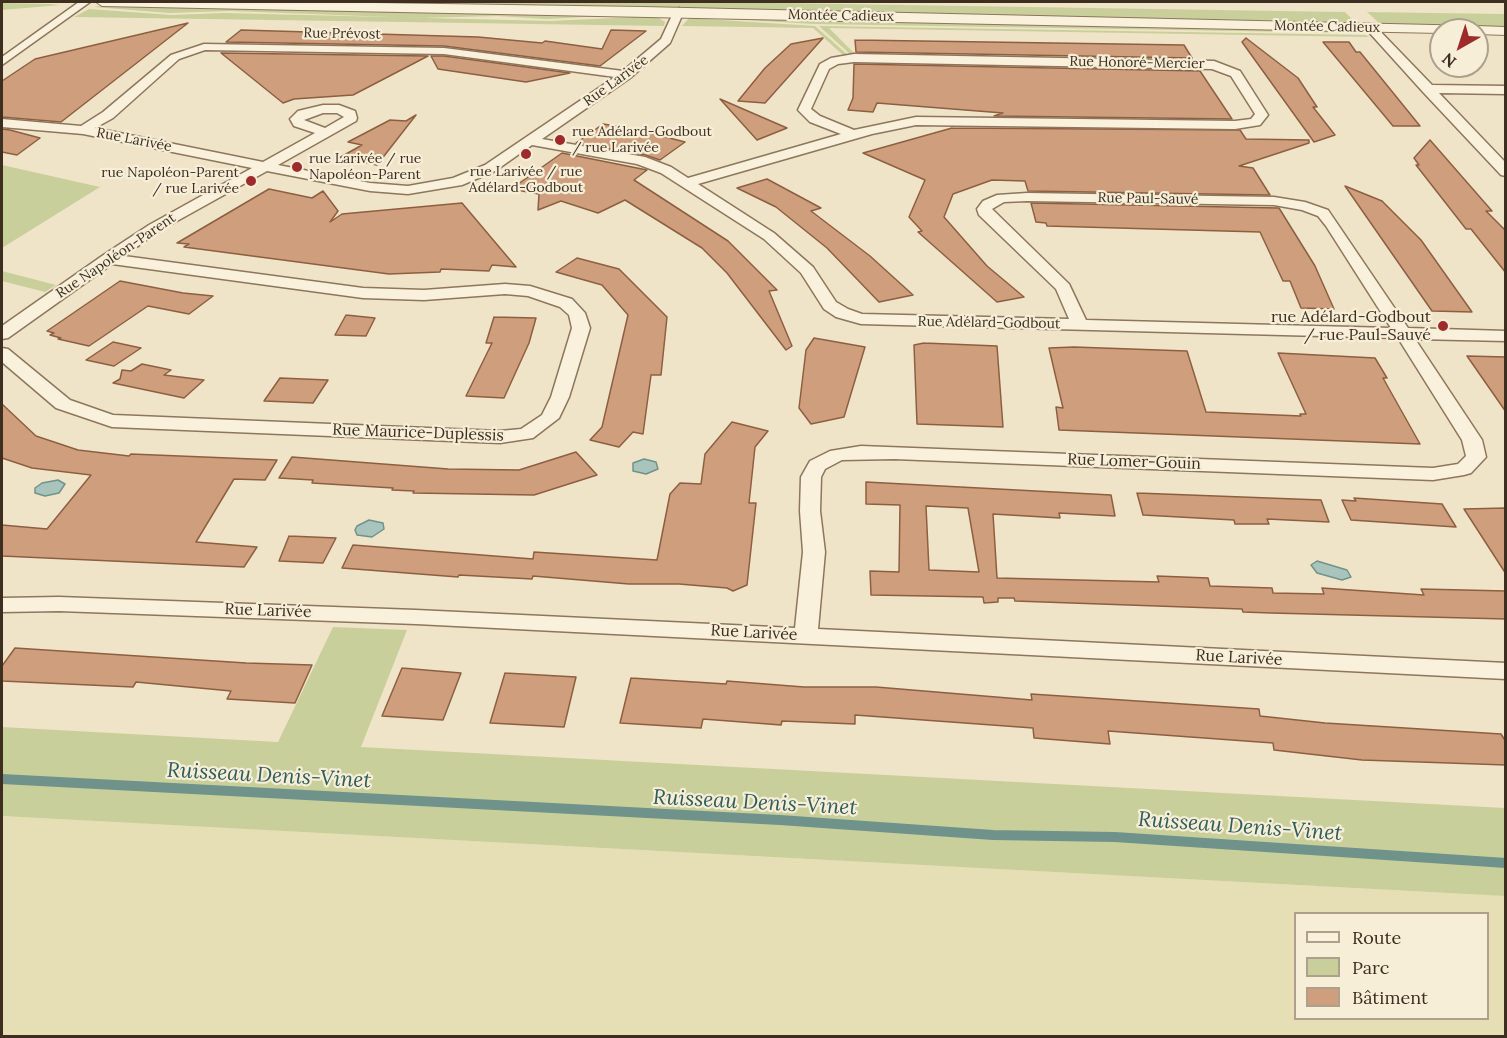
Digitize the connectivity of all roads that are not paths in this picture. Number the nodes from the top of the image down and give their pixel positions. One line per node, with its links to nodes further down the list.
1 (85, 2): 9 (street)
2 (102, 2): 3 (street, Montée Cadieux)
3 (679, 11): 4 (street, Montée Cadieux); 11 (street, Rue Larivée)
4 (1371, 28): 5 (street, Montée Cadieux); 12 (street)
5 (1429, 29)
6 (1489, 30): 7 (street)
7 (1506, 31)
8 (8, 42): 9 (street)
9 (28, 43): 10 (street)
10 (2, 62)
11 (626, 75): 15 (street, Rue Prévost); 18 (street, Rue Larivée)
12 (1427, 89): 13 (street); 20 (street)
13 (1506, 90)
14 (2, 123): 15 (street, Rue Larivée)
15 (83, 130): 19 (street, Rue Larivée)
16 (326, 132): 19 (street)
17 (854, 135): 17 (street, Rue Honoré-Mercier); 21 (street, Rue Honoré-Mercier)
18 (531, 141): 19 (street, Rue Larivée); 21 (street, Rue Adélard-Godbout)
19 (265, 166): 22 (street, Rue Napoléon-Parent)
20 (1506, 172)
21 (687, 183): 23 (street, Rue Adélard-Godbout)
22 (108, 259): 24 (street, Rue Napoléon-Parent); 27 (street, Rue Maurice-Duplessis)
23 (1080, 325): 25 (street, Rue Adélard-Godbout); 25 (street, Rue Paul-Sauvé)
24 (2, 334)
25 (1403, 334): 26 (street, Rue Adélard-Godbout); 29 (street, Rue Lomer-Gouin)
26 (1506, 336)
27 (2, 353)
28 (2, 604): 29 (street, Rue Larivée)
29 (806, 636): 30 (street, Rue Larivée)
30 (1506, 671)

